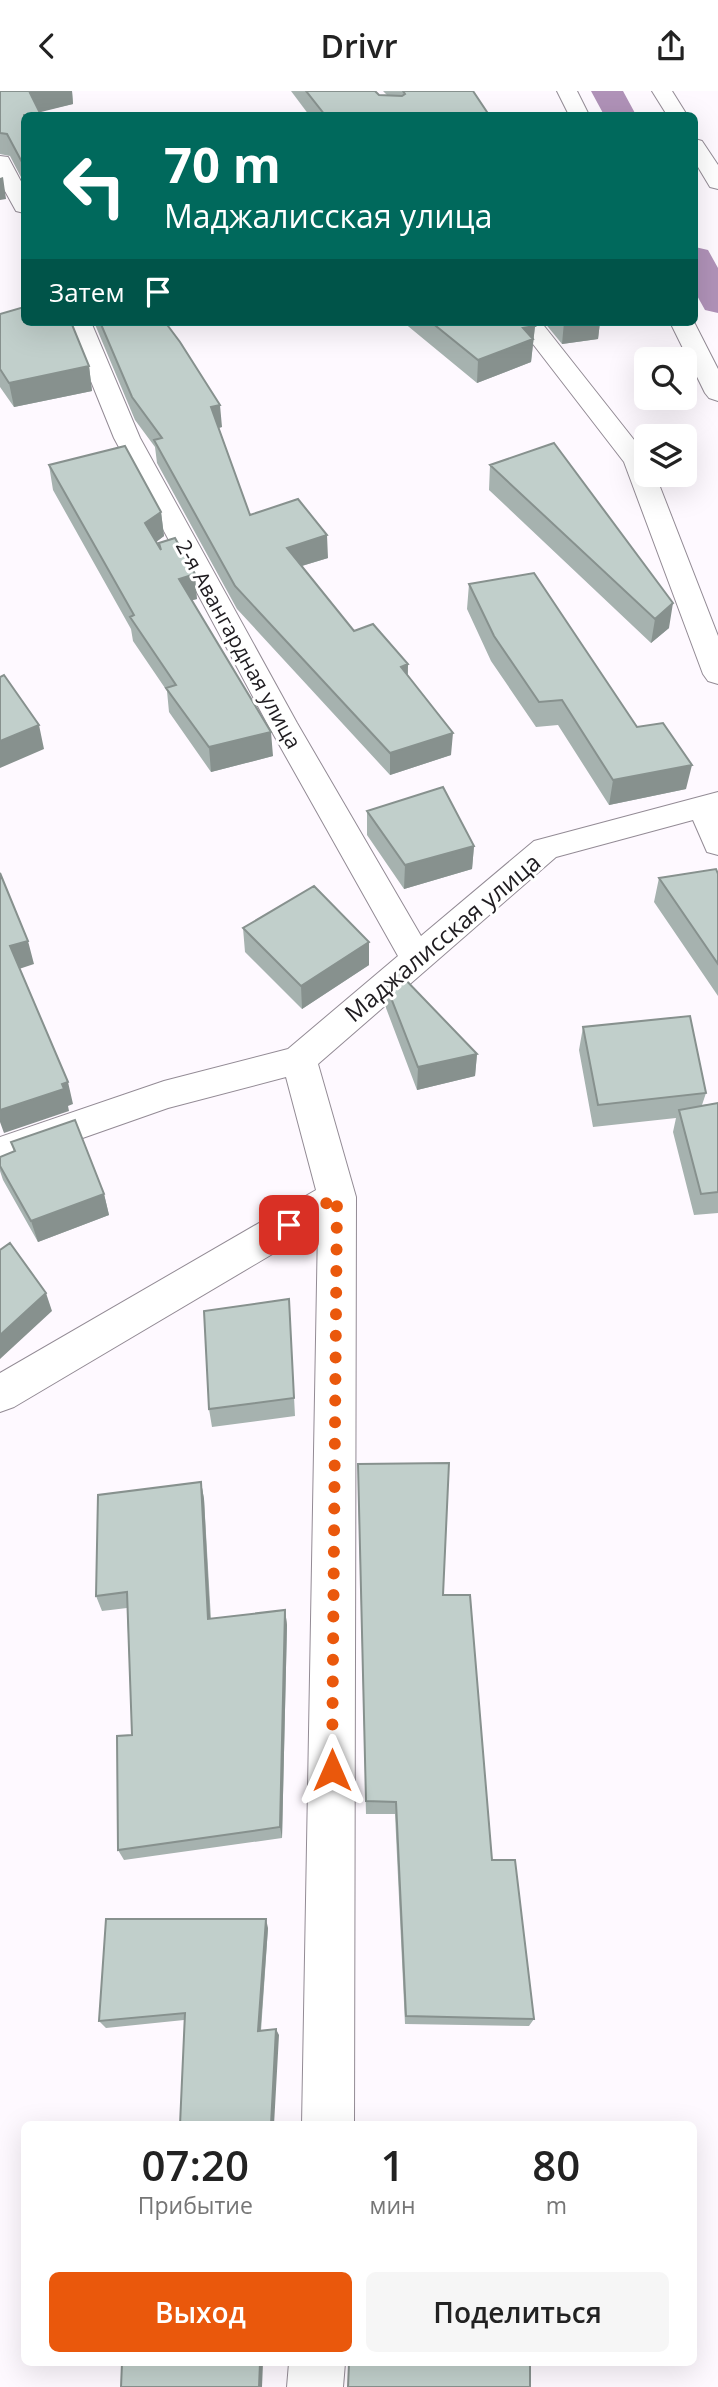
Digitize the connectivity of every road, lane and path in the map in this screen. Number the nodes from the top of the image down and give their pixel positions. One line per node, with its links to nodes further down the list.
1 (567, 91): 3 (street)
2 (662, 91): 4 (street)
3 (578, 112)
4 (675, 112)
5 (698, 150): 7 (street)
6 (0, 162): 8 (street)
7 (718, 182)
8 (21, 201)
9 (81, 326): 16 (street, 2-я Авангардная улица)
10 (531, 326): 13 (street)
11 (684, 326): 12 (street)
12 (718, 393)
13 (718, 674)
14 (711, 805): 15 (street); 16 (street, Маджалисская улица)
15 (718, 844)
16 (416, 957): 17 (street, Маджалисская улица)
17 (299, 1060): 18 (street); 19 (street)
18 (0, 1152)
19 (337, 1197): 20 (street); 21 (street)
20 (0, 1394)
21 (328, 2121)
22 (317, 2366): 23 (street)
23 (315, 2387)

